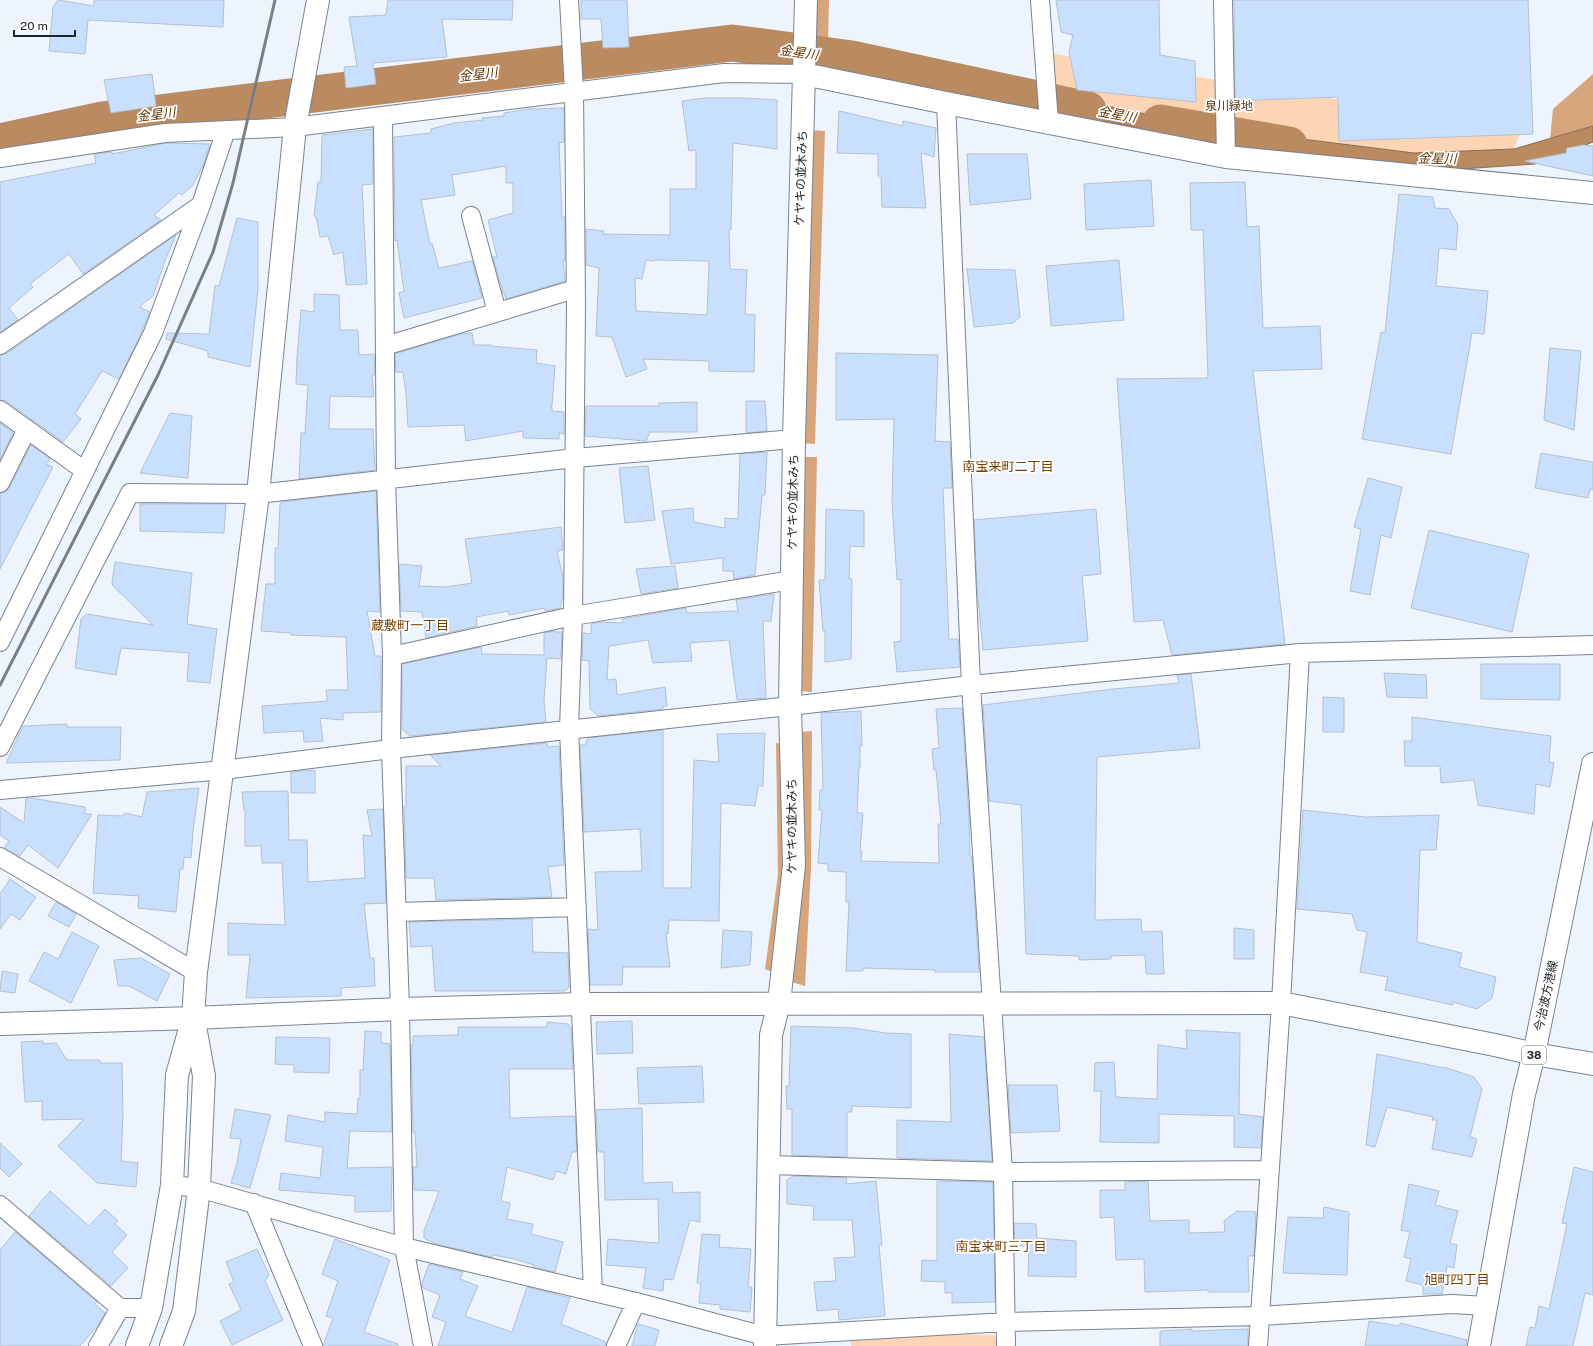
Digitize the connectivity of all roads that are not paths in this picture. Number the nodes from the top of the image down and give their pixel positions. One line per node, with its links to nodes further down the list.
1 (318, 0): 11 (street)
2 (569, 0): 7 (street)
3 (806, 0): 6 (street, ケヤキの並木みち)
4 (1040, 0): 10 (street)
5 (1223, 0): 13 (street)
6 (804, 74): 7 (street); 8 (street); 24 (street, ケヤキの並木みち)
7 (574, 91): 9 (street); 18 (street)
8 (946, 103): 10 (street); 36 (street)
9 (383, 116): 11 (street); 21 (street)
10 (1049, 123): 13 (street)
11 (295, 127): 12 (street); 29 (street)
12 (226, 130): 14 (street); 16 (street)
13 (1226, 157): 15 (street)
14 (0, 158)
15 (1593, 193)
16 (201, 205): 20 (street); 26 (street)
17 (471, 216): 19 (street)
18 (575, 289): 19 (street); 25 (street)
19 (497, 312): 21 (street)
20 (0, 345)
21 (385, 346): 27 (street)
22 (0, 410): 23 (street)
23 (28, 429): 26 (street); 28 (street)
24 (794, 439): 25 (street); 30 (street, ケヤキの並木みち)
25 (575, 458): 27 (street); 31 (street)
26 (84, 471): 32 (street)
27 (386, 480): 29 (street); 35 (street)
28 (0, 484)
29 (258, 494): 39 (street); 42 (street)
30 (792, 580): 31 (street); 37 (street, ケヤキの並木みち)
31 (573, 616): 35 (street); 38 (street)
32 (0, 642)
33 (1593, 645): 34 (street)
34 (1300, 653): 36 (street); 50 (street)
35 (392, 656): 40 (street)
36 (971, 685): 37 (street); 49 (street)
37 (790, 706): 38 (street); 48 (street, ケヤキの並木みち)
38 (569, 729): 40 (street); 45 (street)
39 (0, 747)
40 (391, 749): 42 (street); 46 (street)
41 (1593, 764): 55 (street, 今治波方港線 / 38)
42 (223, 770): 43 (street); 47 (street)
43 (0, 790)
44 (0, 857): 47 (street)
45 (577, 907): 46 (street); 51 (street)
46 (396, 912): 52 (street)
47 (196, 972): 53 (street)
48 (779, 1003): 49 (street); 51 (street); 57 (street, ケヤキの並木みち)
49 (991, 1003): 50 (street); 59 (street)
50 (1281, 1003): 55 (street); 58 (street)
51 (582, 1004): 52 (street); 65 (street)
52 (400, 1009): 53 (street); 64 (street)
53 (193, 1018): 54 (street); 60 (street); 61 (street)
54 (0, 1024)
55 (1534, 1054): 56 (street); 67 (street, 今治波方港線 / 38)
56 (1593, 1064)
57 (770, 1165): 59 (street); 72 (street, ケヤキの並木みち)
58 (1269, 1170): 59 (street); 70 (street)
59 (1002, 1172): 71 (street)
60 (172, 1185): 61 (street); 69 (street)
61 (200, 1188): 62 (street); 75 (street)
62 (254, 1204): 64 (street); 76 (street)
63 (0, 1205): 68 (street)
64 (404, 1247): 65 (street); 77 (street)
65 (593, 1292): 66 (street)
66 (636, 1302): 72 (street); 78 (street)
67 (1486, 1306): 70 (street); 81 (street, 今治波方港線 / 38)
68 (120, 1308): 69 (street); 73 (street)
69 (151, 1308): 74 (street)
70 (1260, 1316): 71 (street); 80 (street)
71 (1006, 1322): 72 (street); 79 (street)
72 (765, 1341)
73 (98, 1346)
74 (138, 1346)
75 (171, 1346)
76 (313, 1346)
77 (423, 1346)
78 (616, 1346)
79 (1006, 1346)
80 (1258, 1346)
81 (1479, 1346)

